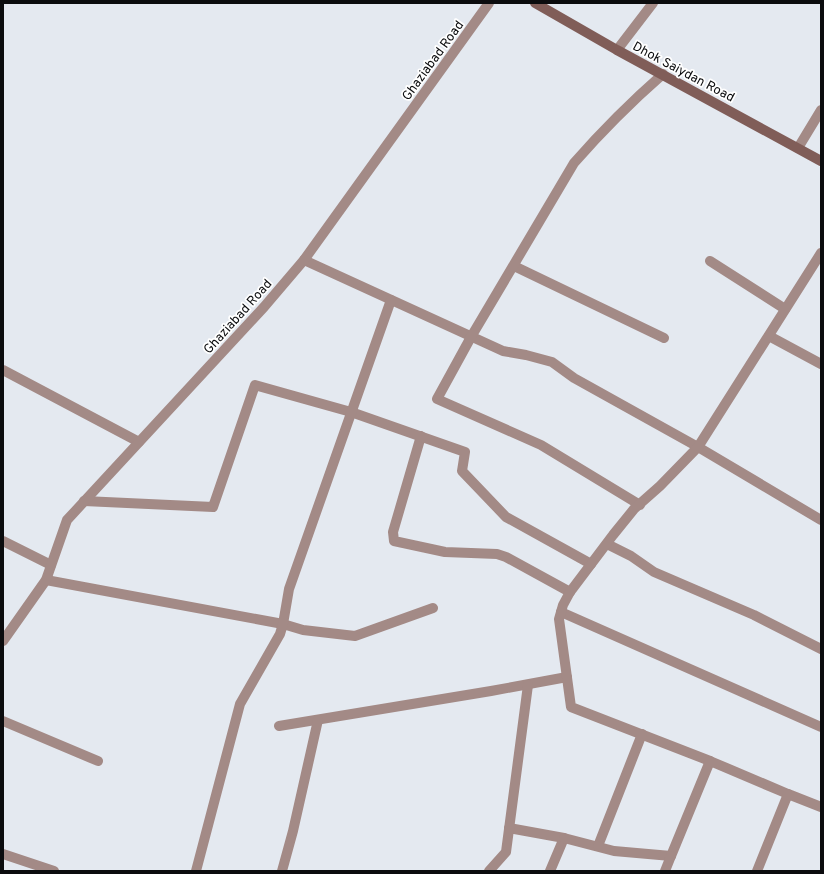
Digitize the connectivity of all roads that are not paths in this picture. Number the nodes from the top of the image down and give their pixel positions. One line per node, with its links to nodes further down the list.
1 (488, 3): 11 (street, Ghaziabad Road)
2 (534, 3): 4 (main road, Dhok Saiydan Road)
3 (653, 3): 5 (street)
4 (548, 6): 5 (main road, Dhok Saiydan Road)
5 (617, 50): 6 (main road, Dhok Saiydan Road)
6 (663, 74): 8 (main road, Dhok Saiydan Road); 13 (street)
7 (821, 110): 8 (street)
8 (798, 148): 9 (main road, Dhok Saiydan Road)
9 (821, 161)
10 (821, 253): 15 (street)
11 (304, 260): 14 (street); 23 (street, Ghaziabad Road)
12 (710, 260): 15 (street)
13 (514, 266): 17 (street); 18 (street)
14 (391, 300): 17 (street); 21 (street)
15 (785, 309): 16 (street)
16 (769, 336): 19 (street); 24 (street)
17 (471, 337): 24 (street); 26 (street)
18 (664, 338)
19 (821, 364)
20 (3, 370): 23 (street)
21 (351, 412): 22 (street); 25 (street); 36 (street)
22 (421, 436): 30 (street); 33 (street)
23 (139, 442): 25 (street, Ghaziabad Road)
24 (698, 447): 26 (street); 27 (street)
25 (84, 501): 31 (street, Ghaziabad Road)
26 (640, 505): 29 (street)
27 (821, 520)
28 (3, 541): 31 (street)
29 (607, 544): 30 (street); 38 (street)
30 (591, 564): 33 (street)
31 (51, 565): 32 (street, Ghaziabad Road)
32 (46, 580): 36 (street); 37 (street, Ghaziabad Road)
33 (570, 592): 35 (street)
34 (433, 608): 36 (street)
35 (561, 612): 39 (street); 44 (street)
36 (283, 624): 56 (street)
37 (3, 641)
38 (821, 649)
39 (567, 677): 40 (street); 45 (street)
40 (528, 685): 41 (street); 50 (street)
41 (318, 720): 43 (street); 57 (street)
42 (3, 722): 47 (street)
43 (279, 726)
44 (821, 727)
45 (642, 734): 46 (street); 52 (street)
46 (710, 760): 48 (street); 54 (street)
47 (98, 761)
48 (788, 794): 49 (street); 61 (street)
49 (821, 808)
50 (509, 828): 51 (street); 58 (street)
51 (564, 838): 52 (street); 59 (street)
52 (598, 846): 54 (street)
53 (3, 854): 55 (street)
54 (671, 856): 60 (street)
55 (54, 871)
56 (196, 871)
57 (282, 871)
58 (489, 871)
59 (550, 871)
60 (665, 871)
61 (758, 871)

